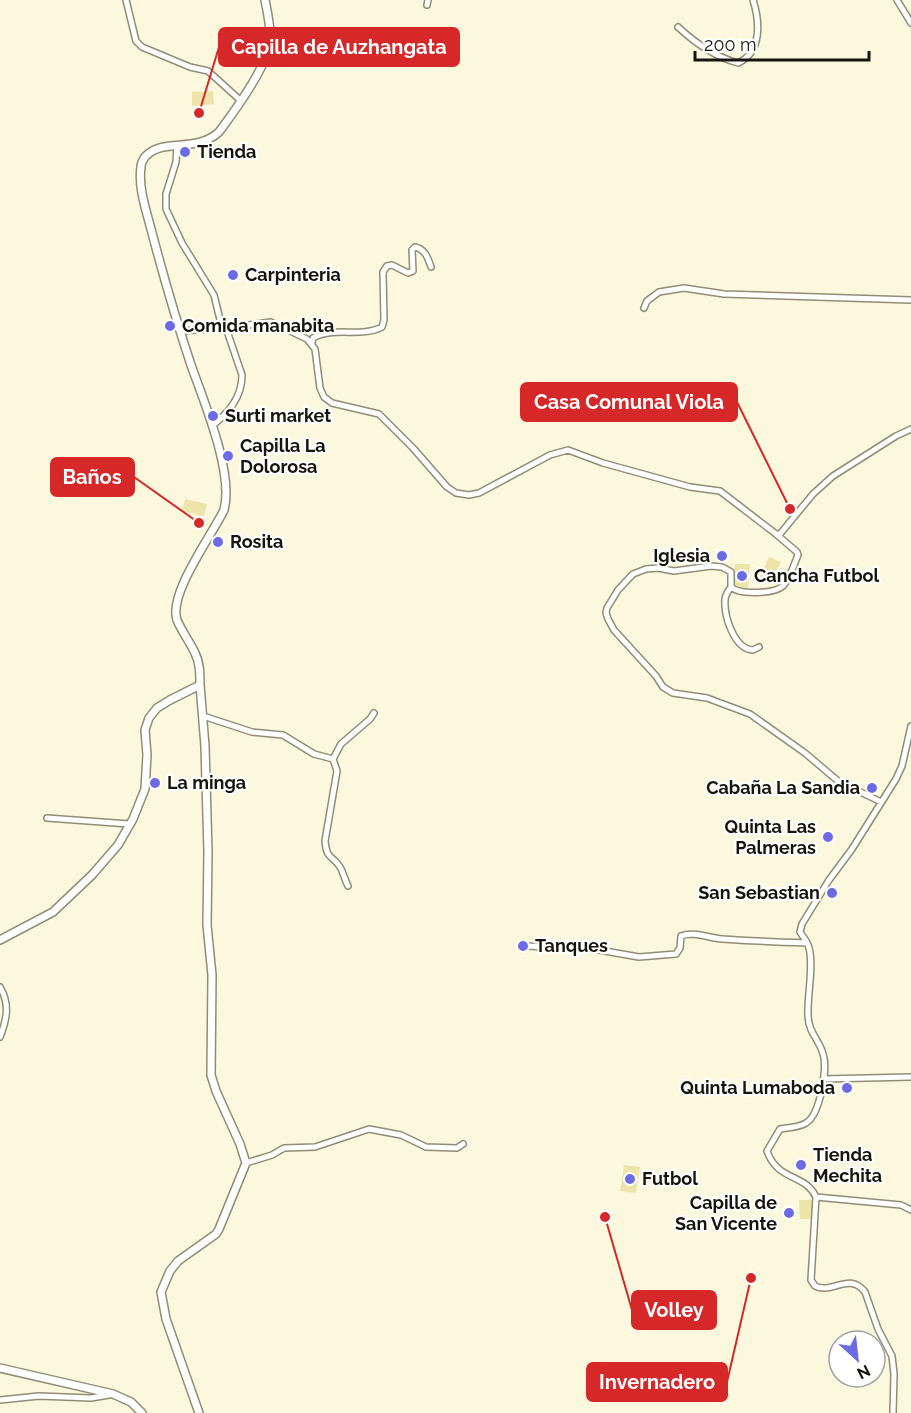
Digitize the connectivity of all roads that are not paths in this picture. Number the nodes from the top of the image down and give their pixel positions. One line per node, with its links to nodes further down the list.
1 (126, 0): 7 (street)
2 (265, 0): 7 (street)
3 (753, 0): 6 (street)
4 (897, 0): 5 (street)
5 (911, 23)
6 (678, 27)
7 (240, 100): 8 (street)
8 (177, 146): 12 (street); 13 (street)
9 (431, 267): 14 (street)
10 (911, 300): 11 (street)
11 (644, 308)
12 (224, 328): 13 (street); 14 (street); 15 (street)
13 (180, 331): 15 (street)
14 (312, 343): 17 (street)
15 (212, 426): 20 (street)
16 (911, 429): 17 (street)
17 (776, 534): 18 (street)
18 (731, 587): 19 (street); 25 (street)
19 (759, 647)
20 (200, 685): 22 (street); 27 (street)
21 (374, 713): 24 (street)
22 (203, 716): 24 (street); 37 (street)
23 (911, 726): 25 (street)
24 (333, 759): 28 (street)
25 (881, 802): 30 (street)
26 (47, 818): 27 (street)
27 (129, 824): 29 (street)
28 (348, 886)
29 (0, 940)
30 (807, 943): 31 (street); 35 (street)
31 (527, 946)
32 (0, 987): 33 (street)
33 (0, 1037)
34 (911, 1077): 35 (street)
35 (823, 1079): 38 (street)
36 (464, 1144): 37 (street)
37 (246, 1163): 44 (street)
38 (816, 1197): 39 (street); 45 (street)
39 (911, 1210)
40 (0, 1368): 41 (street)
41 (113, 1394): 42 (street); 43 (street)
42 (0, 1400)
43 (142, 1413)
44 (199, 1413)
45 (893, 1413)

